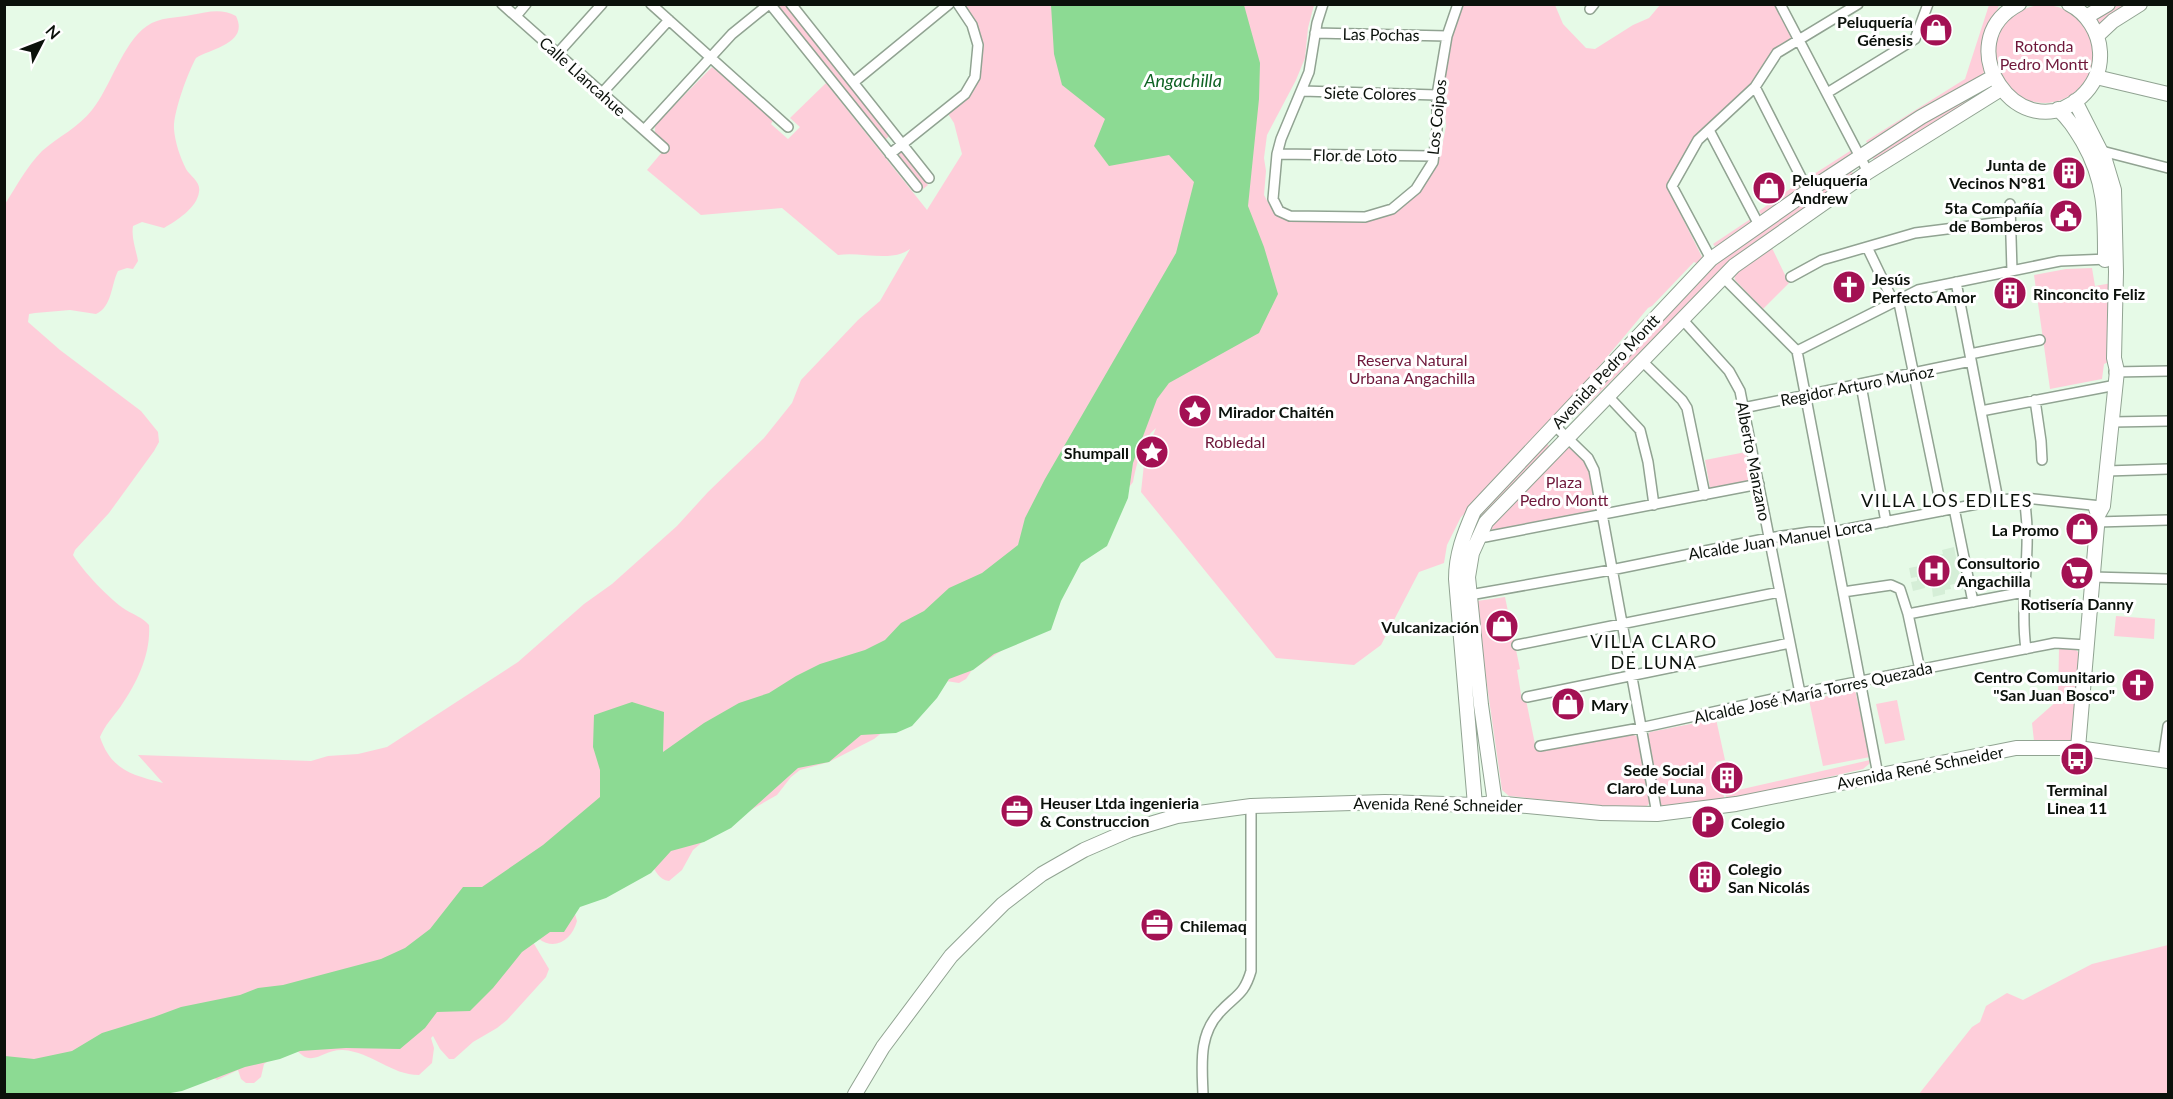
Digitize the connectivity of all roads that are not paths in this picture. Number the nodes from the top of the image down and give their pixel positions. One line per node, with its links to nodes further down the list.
1 (502, 4): 18 (street, Calle Llancahue)
2 (526, 4): 18 (street)
3 (602, 4): 25 (street)
4 (651, 4): 20 (street)
5 (770, 4): 26 (street); 45 (street)
6 (791, 4): 29 (street)
7 (949, 4): 29 (street)
8 (958, 4): 42 (street)
9 (1323, 4): 21 (street, Los Coipos)
10 (1458, 4): 22 (street, Los Coipos)
11 (1780, 4): 24 (street)
12 (1858, 4): 24 (street)
13 (1928, 4): 34 (street)
14 (2069, 4): 19 (main road)
15 (2108, 4): 19 (main road)
16 (2140, 4): 23 (main road)
17 (2011, 7): 27 (main road)
18 (516, 16): 25 (street, Calle Llancahue)
19 (2086, 17): 23 (main road)
20 (669, 20): 26 (street); 33 (street)
21 (1315, 33): 22 (street, Las Pochas); 32 (street, Los Coipos)
22 (1447, 36): 35 (street, Los Coipos)
23 (2097, 36): 28 (main road)
24 (1798, 39): 30 (street); 34 (street)
25 (558, 54): 33 (street, Calle Llancahue)
26 (712, 57): 39 (street); 40 (street)
27 (1993, 76): 31 (main road); 48 (main road, Avenida Pedro Montt)
28 (2096, 77): 36 (main road); 37 (main road)
29 (854, 82): 42 (street)
30 (1755, 87): 41 (street); 53 (street)
31 (2001, 89): 38 (main road); 50 (main road, Avenida Pedro Montt)
32 (1302, 91): 35 (street, Siete Colores); 46 (street, Los Coipos)
33 (602, 93): 40 (street, Calle Llancahue)
34 (1827, 93): 48 (street)
35 (1437, 94): 47 (street, Los Coipos)
36 (2169, 94)
37 (2075, 102): 38 (main road); 44 (main road)
38 (2058, 109): 44 (main road)
39 (788, 127)
40 (644, 130): 43 (street, Calle Llancahue)
41 (1708, 130): 56 (street); 58 (street)
42 (903, 144): 45 (street); 51 (street)
43 (664, 148)
44 (2094, 150): 49 (street); 59 (main road)
45 (890, 154): 52 (street)
46 (1277, 154): 47 (street, Flor de Loto); 47 (street, Los Coipos)
47 (1433, 156)
48 (1860, 157): 50 (street); 53 (main road, Avenida Pedro Montt)
49 (2169, 168)
50 (1868, 172): 61 (main road, Avenida Pedro Montt)
51 (929, 178)
52 (917, 187)
53 (1808, 191): 56 (main road, Avenida Pedro Montt)
54 (2010, 204): 55 (street)
55 (2010, 221): 57 (street); 60 (street)
56 (1759, 225): 58 (main road, Avenida Pedro Montt)
57 (1867, 247): 62 (street); 64 (street)
58 (1711, 259): 81 (main road, Avenida Pedro Montt)
59 (2111, 259): 60 (street); 72 (main road)
60 (2012, 271): 63 (street)
61 (1723, 277): 65 (main road, Avenida Pedro Montt); 67 (street)
62 (1791, 278)
63 (1956, 282): 64 (street); 68 (street)
64 (1896, 300): 67 (street); 71 (street)
65 (1682, 319): 69 (main road, Avenida Pedro Montt); 77 (street, Alberto Manzano)
66 (2040, 340): 68 (street, Regidor Arturo Muñoz)
67 (1797, 351): 75 (street)
68 (1971, 358): 71 (street, Regidor Arturo Muñoz); 78 (street)
69 (1642, 361): 74 (main road, Avenida Pedro Montt); 87 (street)
70 (2169, 371): 72 (street)
71 (1915, 374): 73 (street, Regidor Arturo Muñoz); 92 (street)
72 (2113, 375): 76 (street); 80 (main road); 93 (main road)
73 (1861, 386): 75 (street, Regidor Arturo Muñoz); 96 (street)
74 (1608, 396): 82 (main road, Avenida Pedro Montt); 90 (street)
75 (1806, 396): 77 (street, Regidor Arturo Muñoz); 97 (street)
76 (2035, 400): 78 (street); 83 (street)
77 (1743, 408): 86 (street, Alberto Manzano)
78 (1981, 411): 89 (street)
79 (2169, 421): 80 (street)
80 (2112, 422): 85 (main road)
81 (1554, 425): 82 (street); 106 (main road, Avenida Pedro Montt)
82 (1568, 437): 94 (street); 98 (main road, Avenida Pedro Montt)
83 (2042, 460)
84 (2169, 469): 85 (street)
85 (2107, 471): 93 (main road)
86 (1759, 484): 87 (street); 99 (street, Alberto Manzano)
87 (1705, 495): 90 (street)
88 (2024, 498): 89 (street, Alcalde Juan Manuel Lorca); 93 (street, Alcalde Juan Manuel Lorca); 105 (street)
89 (1998, 500): 91 (street, Alcalde Juan Manuel Lorca)
90 (1654, 505): 94 (street)
91 (1954, 508): 92 (street, Alcalde Juan Manuel Lorca); 107 (street)
92 (1941, 511): 96 (street, Alcalde Juan Manuel Lorca)
93 (2098, 512): 95 (street, Alcalde Juan Manuel Lorca); 101 (main road)
94 (1602, 516): 98 (street); 100 (street)
95 (2169, 520)
96 (1886, 522): 97 (street, Alcalde Juan Manuel Lorca)
97 (1832, 532): 99 (street, Alcalde Juan Manuel Lorca); 104 (street)
98 (1478, 537): 106 (main road, Avenida Pedro Montt)
99 (1769, 538): 100 (street, Alcalde Juan Manuel Lorca); 103 (street, Alberto Manzano)
100 (1611, 570): 106 (street, Alcalde Juan Manuel Lorca); 109 (street)
101 (2092, 577): 102 (street); 112 (main road)
102 (2169, 579)
103 (1780, 591): 109 (street); 110 (street, Alberto Manzano)
104 (1843, 592): 108 (street); 116 (street)
105 (2024, 592): 107 (street); 113 (street)
106 (1464, 596): 125 (main road, Avenida Pedro Montt); 126 (main road, Avenida Pedro Montt)
107 (1973, 602): 108 (street)
108 (1908, 614): 114 (street)
109 (1621, 624): 111 (street); 115 (street)
110 (1790, 643): 115 (street); 117 (street, Alberto Manzano)
111 (1517, 645)
112 (2087, 645): 113 (street, Alcalde José María Torres Quezada); 122 (main road)
113 (2026, 649): 114 (street, Alcalde José María Torres Quezada)
114 (1920, 670): 116 (street, Alcalde José María Torres Quezada)
115 (1631, 674): 118 (street); 120 (street)
116 (1860, 682): 117 (street, Alcalde José María Torres Quezada); 124 (street)
117 (1800, 693): 120 (street, Alcalde José María Torres Quezada)
118 (1527, 697)
119 (2169, 726): 123 (street)
120 (1640, 728): 121 (street, Alcalde José María Torres Quezada); 128 (street)
121 (1540, 746)
122 (2078, 748): 123 (main road, Avenida René Schneider); 124 (main road, Avenida René Schneider)
123 (2166, 761)
124 (1878, 775): 128 (main road, Avenida René Schneider)
125 (1495, 803): 126 (main road, Avenida René Schneider); 128 (main road, Avenida René Schneider)
126 (1475, 805): 127 (main road, Avenida René Schneider)
127 (1251, 806): 129 (main road, Avenida René Schneider); 130 (street)
128 (1658, 814)
129 (855, 1095)
130 (1203, 1095)

